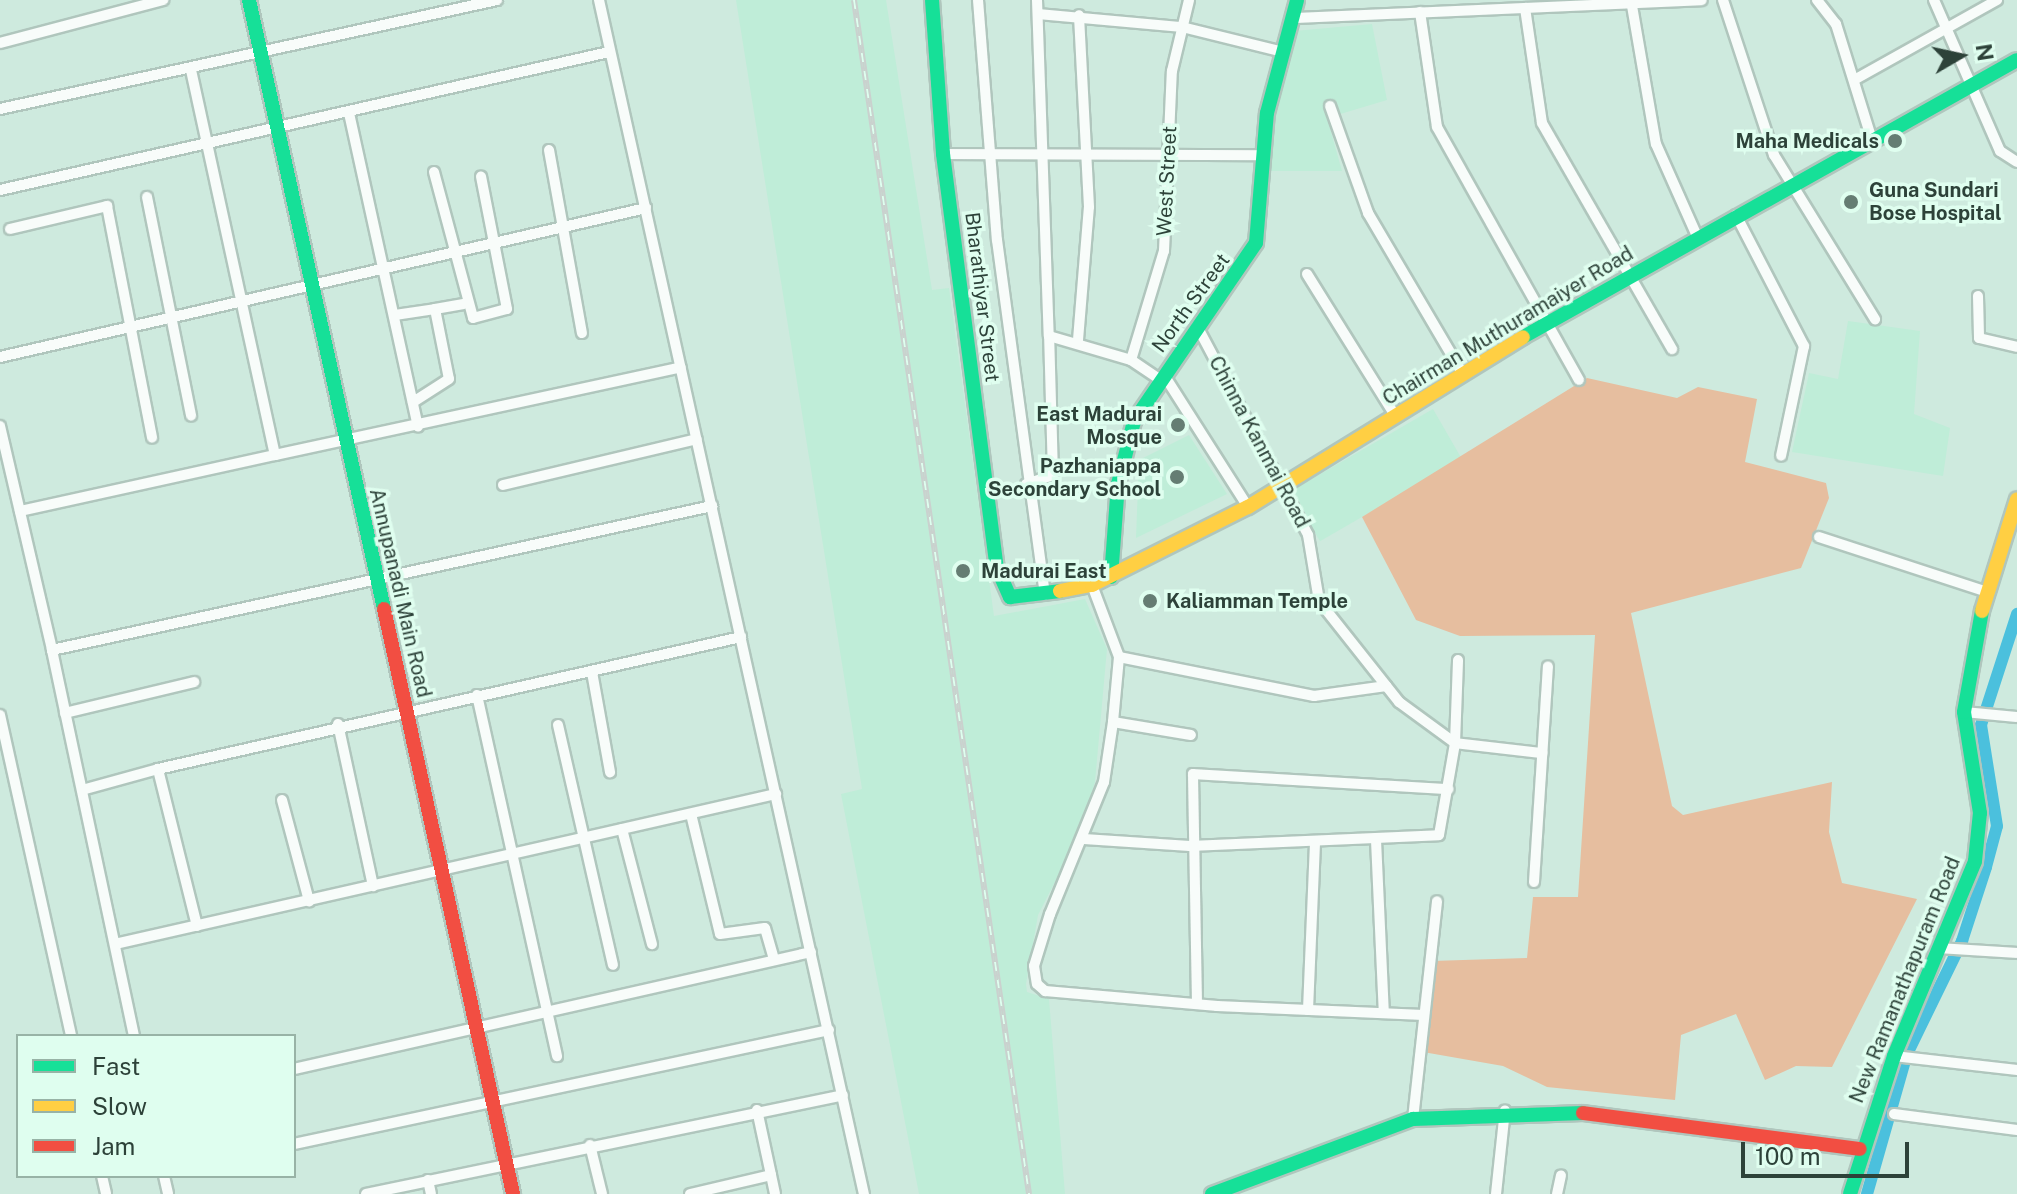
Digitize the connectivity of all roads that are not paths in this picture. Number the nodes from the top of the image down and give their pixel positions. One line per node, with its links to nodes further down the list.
1 (163, 0): 24 (street)
2 (249, 0): 27 (street, Annupanadi Main Road)
3 (497, 0): 27 (street)
4 (599, 0): 25 (street)
5 (932, 0): 41 (street, Bharathiyar Street)
6 (978, 0): 39 (street)
7 (1037, 0): 19 (street)
8 (1189, 0): 22 (street, West Street)
9 (1297, 0): 21 (street, North Street)
10 (1702, 0): 15 (street)
11 (1723, 0): 48 (street)
12 (1817, 0): 30 (street)
13 (1934, 0): 23 (street)
14 (1997, 0): 23 (street)
15 (1631, 2): 17 (street); 55 (street)
16 (1470, 5): 17 (street); 18 (street)
17 (1525, 8): 60 (street)
18 (1420, 12): 21 (street); 69 (street)
19 (1038, 14): 20 (street); 40 (street)
20 (1079, 15): 22 (street); 42 (street)
21 (1295, 18): 26 (street, North Street)
22 (1182, 27): 26 (street); 44 (street, West Street)
23 (1945, 29): 30 (street); 31 (street)
24 (1, 39)
25 (609, 52): 34 (street); 51 (street)
26 (1284, 52): 43 (street, North Street)
27 (259, 56): 29 (street); 35 (street, Annupanadi Main Road)
28 (2017, 60): 31 (street, Chairman Muthuramaiyer Road)
29 (191, 70): 33 (street); 37 (street)
30 (1854, 80): 36 (street)
31 (1967, 87): 36 (street, Chairman Muthuramaiyer Road); 45 (street)
32 (1330, 106): 80 (street)
33 (0, 109)
34 (349, 113): 35 (street); 58 (street)
35 (275, 130): 37 (street); 61 (street, Annupanadi Main Road)
36 (1872, 140): 48 (street, Chairman Muthuramaiyer Road)
37 (208, 145): 49 (street); 63 (street)
38 (549, 150): 53 (street)
39 (988, 152): 40 (street); 41 (street); 93 (street)
40 (1042, 152): 42 (street); 73 (street)
41 (943, 154): 106 (street, Bharathiyar Street)
42 (1088, 155): 44 (street); 74 (street)
43 (1264, 155): 44 (street); 71 (street, North Street)
44 (1169, 158): 78 (street, West Street)
45 (2017, 162)
46 (434, 172): 57 (street)
47 (481, 177): 56 (street)
48 (1790, 186): 52 (street, Chairman Muthuramaiyer Road); 68 (street)
49 (0, 190)
50 (147, 197): 67 (street)
51 (646, 208): 53 (street); 79 (street)
52 (1736, 215): 55 (street, Chairman Muthuramaiyer Road); 92 (street)
53 (561, 227): 56 (street); 72 (street)
54 (10, 229): 70 (street)
55 (1697, 236): 60 (street, Chairman Muthuramaiyer Road)
56 (493, 243): 57 (street); 64 (street)
57 (453, 253): 58 (street); 64 (street)
58 (385, 269): 61 (street); 66 (street)
59 (1307, 274): 85 (street)
60 (1629, 276): 69 (street, Chairman Muthuramaiyer Road); 76 (street)
61 (310, 286): 63 (street); 90 (street, Annupanadi Main Road)
62 (1978, 296): 75 (street)
63 (244, 301): 67 (street); 91 (street)
64 (464, 304): 65 (street)
65 (435, 309): 66 (street); 83 (street)
66 (395, 315): 83 (street)
67 (171, 318): 70 (street); 84 (street)
68 (1875, 319)
69 (1548, 323): 80 (street, Chairman Muthuramaiyer Road); 82 (street)
70 (135, 326): 77 (street); 88 (street)
71 (1197, 326): 81 (street, North Street); 95 (street, Chinna Kanmai Road)
72 (582, 333)
73 (1049, 336): 74 (street); 93 (street)
74 (1078, 340): 78 (street)
75 (2017, 347)
76 (1672, 349)
77 (0, 357)
78 (1131, 360): 81 (street)
79 (681, 367): 87 (street); 89 (street)
80 (1463, 374): 85 (street, Chairman Muthuramaiyer Road)
81 (1162, 377): 97 (street); 101 (street, North Street)
82 (1579, 380)
83 (413, 402): 87 (street)
84 (191, 416)
85 (1396, 417): 95 (street, Chairman Muthuramaiyer Road)
86 (0, 426): 99 (street)
87 (418, 426): 90 (street)
88 (152, 438)
89 (697, 439): 94 (street); 96 (street)
90 (345, 443): 91 (street); 102 (street, Annupanadi Main Road)
91 (275, 455): 99 (street)
92 (1781, 456)
93 (1026, 484): 105 (street)
94 (503, 485)
95 (1286, 486): 97 (street, Chairman Muthuramaiyer Road); 114 (street, Chinna Kanmai Road)
96 (712, 506): 102 (street); 107 (street)
97 (1248, 507): 101 (street, Chairman Muthuramaiyer Road)
98 (2016, 507): 104 (street, New Ramanathapuram Road)
99 (20, 511): 108 (street)
100 (1819, 537): 104 (street)
101 (1111, 577): 103 (street, Chairman Muthuramaiyer Road)
102 (375, 578): 108 (street); 116 (street, Annupanadi Main Road)
103 (1092, 585): 105 (street, Chairman Muthuramaiyer Road); 109 (street)
104 (1987, 592): 118 (street, New Ramanathapuram Road)
105 (1045, 595): 106 (street, Chairman Muthuramaiyer Road)
106 (1010, 597)
107 (741, 637): 112 (street); 131 (street)
108 (52, 650): 117 (street)
109 (1119, 657): 114 (street); 121 (street)
110 (1458, 660): 125 (street)
111 (1548, 666): 126 (street)
112 (592, 672): 115 (street); 128 (street)
113 (194, 682): 117 (street)
114 (1386, 686): 125 (street, Chinna Kanmai Road)
115 (477, 695): 116 (street); 140 (street)
116 (406, 710): 122 (street); 141 (street, Annupanadi Main Road)
117 (65, 713): 130 (street)
118 (1977, 713): 120 (street); 149 (street, New Ramanathapuram Road)
119 (0, 715): 161 (street)
120 (2017, 717)
121 (1113, 722): 124 (street); 136 (street)
122 (338, 724): 127 (street); 143 (street)
123 (558, 725): 135 (street)
124 (1191, 735)
125 (1455, 743): 126 (street); 129 (street)
126 (1542, 753): 142 (street)
127 (158, 769): 130 (street); 146 (street)
128 (610, 772)
129 (1449, 789): 137 (street); 139 (street)
130 (82, 790): 147 (street)
131 (776, 794): 133 (street); 150 (street)
132 (282, 800): 144 (street)
133 (691, 814): 134 (street); 152 (street)
134 (622, 829): 135 (street); 148 (street)
135 (586, 838): 140 (street); 153 (street)
136 (1084, 839): 139 (street); 154 (street)
137 (1376, 840): 138 (street); 157 (street)
138 (1315, 842): 139 (street); 155 (street)
139 (1190, 846): 154 (street)
140 (513, 854): 141 (street); 156 (street)
141 (442, 870): 143 (street); 159 (street, Annupanadi Main Road)
142 (1534, 882)
143 (373, 886): 144 (street)
144 (309, 901): 146 (street)
145 (1437, 901): 158 (street)
146 (197, 926): 147 (street)
147 (115, 944): 162 (street)
148 (652, 944)
149 (1951, 951): 151 (street); 164 (street, New Ramanathapuram Road)
150 (811, 952): 152 (street); 160 (street)
151 (2017, 953)
152 (774, 960): 156 (street)
153 (613, 965)
154 (1197, 1004): 155 (street)
155 (1308, 1010): 157 (street)
156 (547, 1013): 159 (street); 163 (street)
157 (1384, 1013): 158 (street)
158 (1424, 1015): 172 (street)
159 (476, 1030): 165 (street); 168 (street, Annupanadi Main Road)
160 (829, 1030): 167 (street); 168 (street)
161 (71, 1034)
162 (134, 1034)
163 (557, 1056)
164 (1904, 1057): 166 (street); 176 (street, New Ramanathapuram Road)
165 (296, 1069)
166 (2017, 1070)
167 (843, 1095): 169 (street); 188 (street)
168 (493, 1104): 174 (street); 177 (street, Annupanadi Main Road)
169 (757, 1110): 175 (street); 178 (street)
170 (1505, 1110): 172 (street); 176 (street); 190 (street)
171 (1894, 1114): 173 (street)
172 (1413, 1119): 189 (street)
173 (2017, 1130)
174 (296, 1144)
175 (590, 1145): 177 (street); 185 (street)
176 (1860, 1149): 181 (street, New Ramanathapuram Road)
177 (506, 1165): 180 (street); 184 (street, Annupanadi Main Road)
178 (771, 1175): 186 (street); 187 (street)
179 (1561, 1175): 191 (street)
180 (428, 1180): 182 (street); 183 (street)
181 (1852, 1193)
182 (366, 1194)
183 (431, 1194)
184 (513, 1194)
185 (602, 1194)
186 (690, 1194)
187 (775, 1194)
188 (864, 1194)
189 (1212, 1194)
190 (1496, 1194)
191 (1557, 1194)

